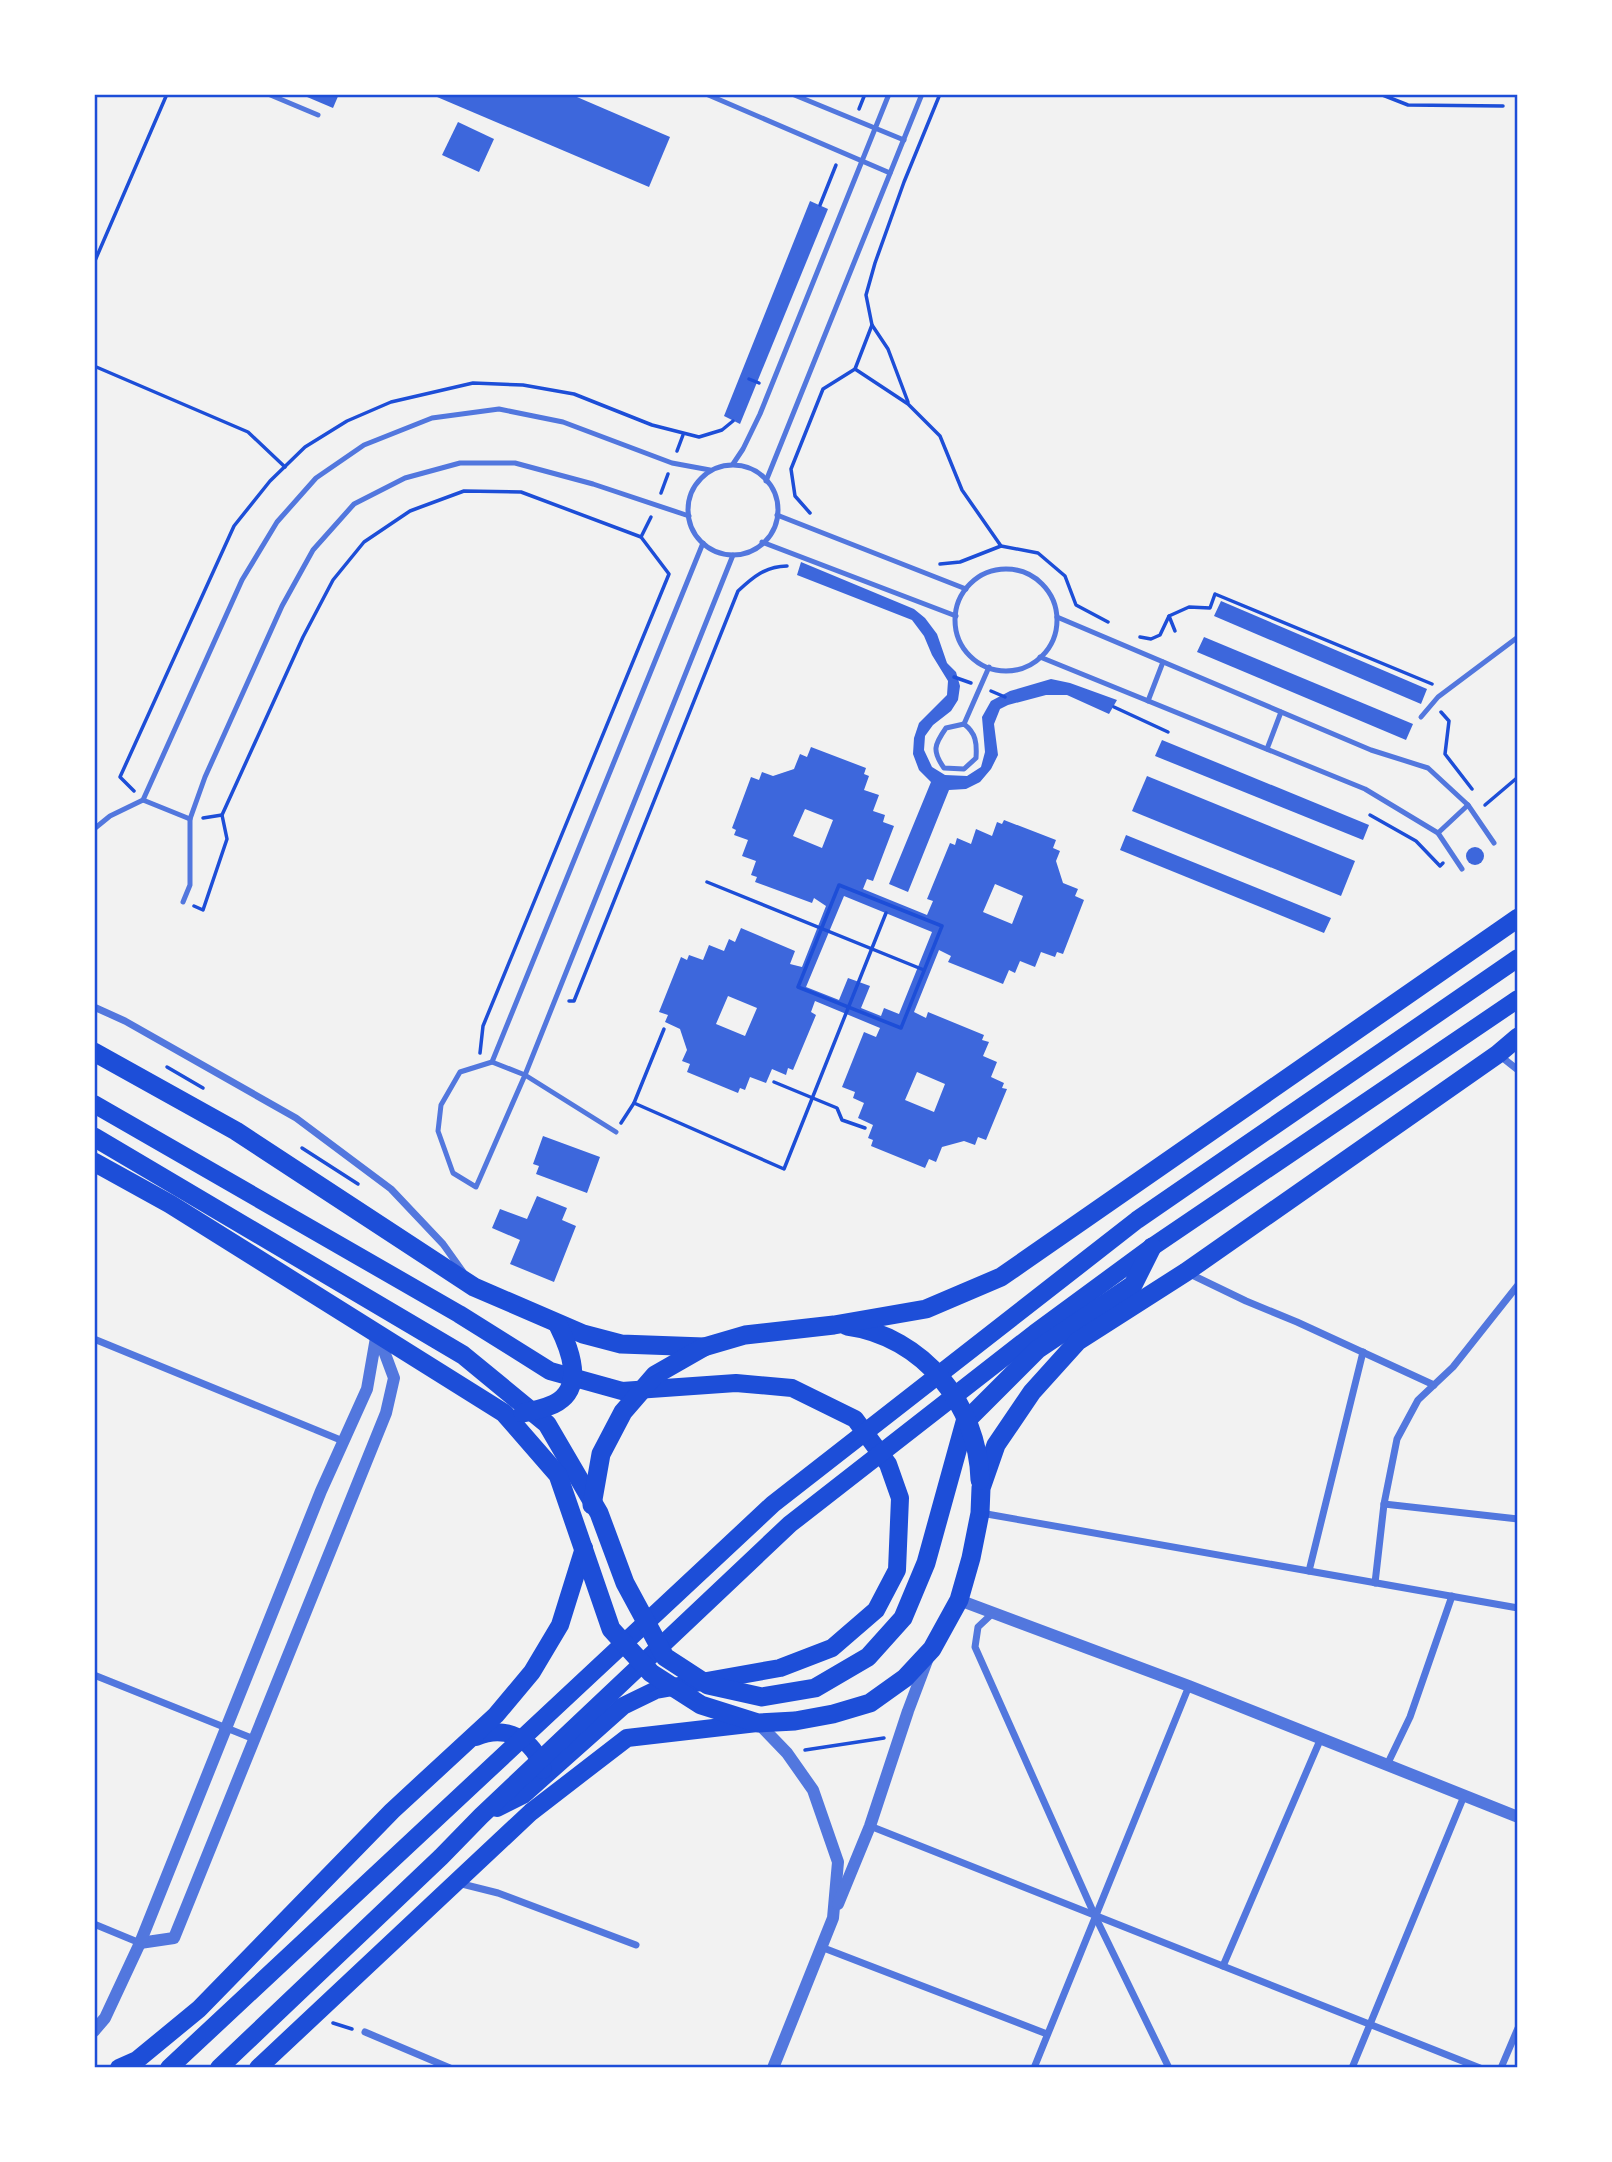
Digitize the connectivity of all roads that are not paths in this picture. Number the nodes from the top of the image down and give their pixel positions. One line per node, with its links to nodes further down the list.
1 (268, 94): 6 (lane)
2 (706, 94): 9 (lane)
3 (792, 94): 7 (lane)
4 (889, 94): 7 (lane)
5 (922, 94): 8 (lane)
6 (318, 116)
7 (875, 129): 8 (lane); 9 (lane)
8 (904, 140): 10 (lane)
9 (862, 162): 10 (lane); 11 (lane)
10 (891, 173): 13 (lane)
11 (733, 464): 12 (lane); 13 (lane)
12 (710, 470): 15 (lane); 31 (lane)
13 (766, 481): 14 (lane)
14 (777, 515): 17 (lane); 19 (lane)
15 (689, 516): 16 (lane); 33 (lane)
16 (704, 542): 18 (lane); 46 (lane)
17 (762, 542): 18 (lane); 20 (lane)
18 (733, 555): 48 (lane)
19 (966, 589): 20 (lane); 21 (lane)
20 (956, 616): 25 (lane)
21 (1056, 617): 23 (lane); 24 (lane)
22 (1517, 637): 28 (lane)
23 (1040, 657): 25 (lane); 26 (lane)
24 (1163, 662): 26 (lane); 27 (lane)
25 (989, 667): 29 (lane)
26 (1148, 701): 30 (lane)
27 (1281, 712): 30 (lane); 32 (lane)
28 (1421, 717)
29 (964, 724): 29 (lane)
30 (1267, 749): 35 (lane)
31 (143, 800): 33 (lane); 34 (lane)
32 (1468, 805): 35 (lane); 36 (lane)
33 (190, 819): 38 (lane)
34 (94, 829)
35 (1438, 833): 37 (lane)
36 (1494, 843)
37 (1462, 869)
38 (183, 901)
39 (1517, 918): 58 (highway)
40 (1517, 958): 105 (main road)
41 (1517, 999): 53 (main road)
42 (94, 1007): 56 (street)
43 (1517, 1037): 45 (highway)
44 (94, 1052): 56 (highway)
45 (1498, 1054): 47 (street); 54 (highway)
46 (492, 1062): 48 (lane); 48 (lane)
47 (1517, 1070)
48 (525, 1075): 50 (lane)
49 (94, 1104): 88 (main road)
50 (616, 1132)
51 (94, 1137): 53 (highway)
52 (94, 1162): 59 (highway)
53 (1152, 1247): 88 (main road)
54 (1186, 1272): 62 (street); 66 (highway)
55 (1517, 1285): 63 (street)
56 (474, 1287): 57 (highway)
57 (558, 1325): 61 (highway); 64 (highway)
58 (834, 1325): 61 (highway); 66 (highway)
59 (377, 1332): 64 (highway); 65 (street); 83 (street)
60 (94, 1339): 65 (street)
61 (704, 1347): 70 (highway)
62 (1363, 1352): 63 (street); 71 (street)
63 (1434, 1384): 67 (street)
64 (503, 1413): 70 (highway)
65 (343, 1441): 81 (street)
66 (981, 1488): 68 (highway)
67 (1384, 1504): 69 (street); 72 (street)
68 (980, 1513): 71 (street); 74 (highway)
69 (1517, 1519)
70 (584, 1548): 80 (highway); 84 (main road)
71 (1309, 1571): 72 (street)
72 (1375, 1583): 73 (street)
73 (1452, 1596): 75 (street); 85 (street)
74 (959, 1600): 76 (street); 77 (highway)
75 (1517, 1608)
76 (994, 1612): 79 (street); 92 (street)
77 (932, 1649): 80 (highway); 90 (street)
78 (94, 1675): 81 (street)
79 (1189, 1686): 82 (street); 92 (street)
80 (758, 1723): 87 (main road); 93 (street)
81 (226, 1729): 83 (street); 95 (street)
82 (1321, 1738): 85 (street); 98 (street)
83 (254, 1739): 95 (street)
84 (464, 1744): 87 (main road); 104 (main road)
85 (1387, 1765): 86 (street)
86 (1464, 1796): 89 (street); 99 (street)
87 (531, 1812): 91 (main road)
88 (481, 1816): 106 (main road)
89 (1517, 1817)
90 (870, 1826): 92 (street); 93 (street)
91 (454, 1882): 96 (street); 107 (main road)
92 (1095, 1916): 98 (street); 103 (street); 111 (street)
93 (833, 1917): 97 (street)
94 (94, 1924): 95 (street)
95 (140, 1943): 101 (street)
96 (636, 1945)
97 (821, 1947): 103 (street); 109 (street)
98 (1223, 1966): 99 (street)
99 (1369, 2023): 112 (street); 113 (street)
100 (1517, 2028): 114 (street)
101 (94, 2031)
102 (365, 2032): 108 (street)
103 (1047, 2034): 110 (street)
104 (118, 2067)
105 (169, 2067)
106 (219, 2067)
107 (258, 2067)
108 (450, 2067)
109 (773, 2067)
110 (1034, 2067)
111 (1169, 2067)
112 (1352, 2067)
113 (1480, 2067)
114 (1501, 2067)

